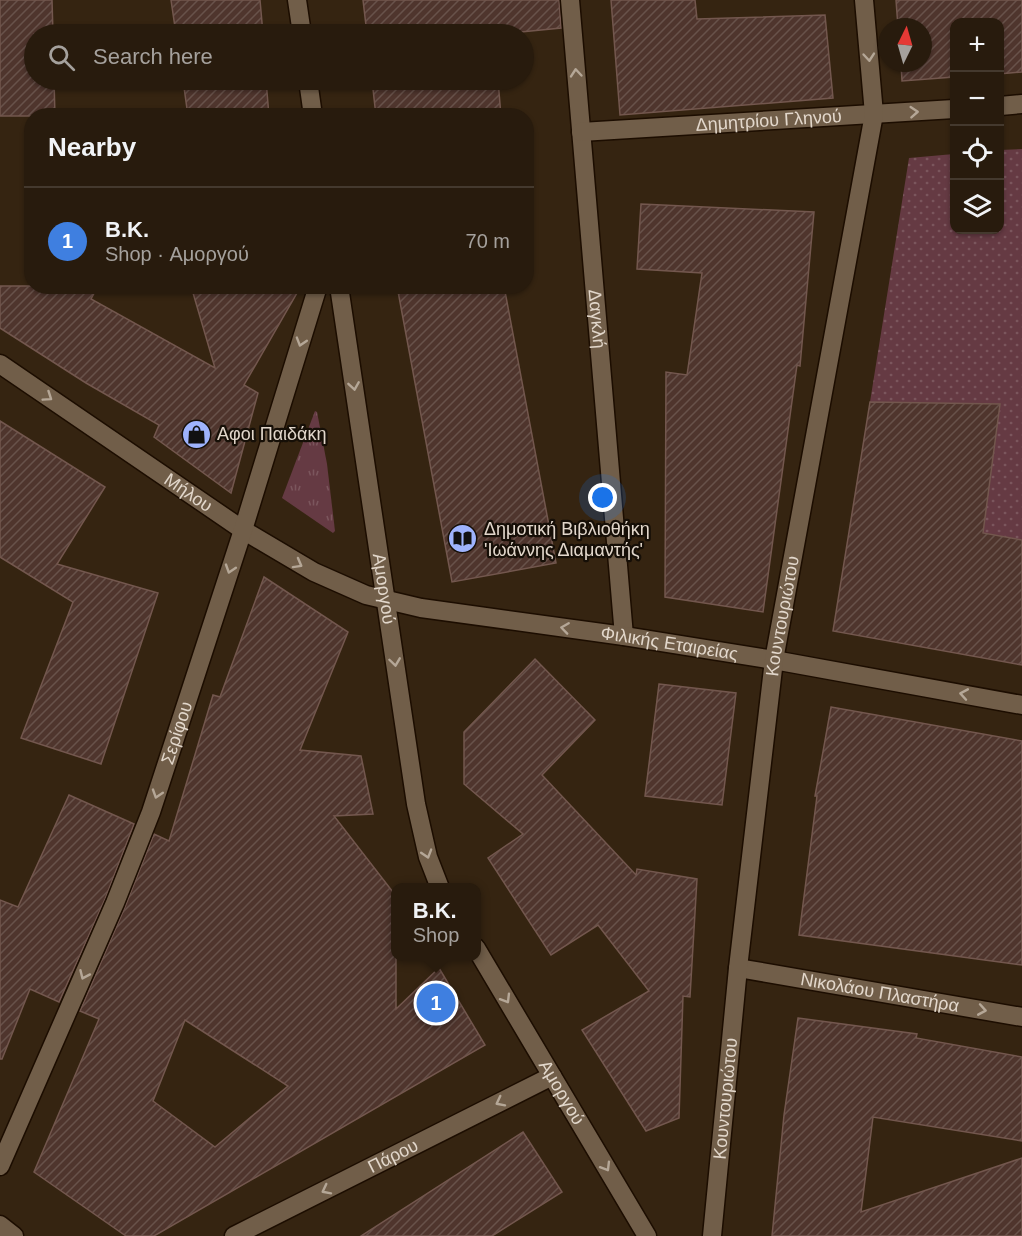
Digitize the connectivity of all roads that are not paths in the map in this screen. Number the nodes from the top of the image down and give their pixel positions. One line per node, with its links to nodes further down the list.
1 (297, 0): 4 (street)
2 (570, 0): 11 (street, Δαγκλή, one-way to 2)
3 (864, 0): 10 (street, Κουντουριώτου, one-way to 10)
4 (301, 24)
5 (310, 90): 8 (street)
6 (1022, 104): 7 (street)
7 (1004, 106)
8 (313, 108)
9 (950, 109): 10 (street, Δημητρίου Γληνού, one-way to 9)
10 (874, 114): 11 (street, Δημητρίου Γληνού); 18 (street, Κουντουριώτου)
11 (581, 132): 17 (street, Δαγκλή)
12 (316, 294): 15 (street, Σερίφου, one-way to 15)
13 (340, 294): 16 (street, Αμοργού, one-way to 16)
14 (0, 364): 15 (street, Μήλου, one-way to 15)
15 (243, 530): 16 (street, Μήλου, one-way to 16); 25 (street, Σερίφου, one-way to 25)
16 (386, 601): 17 (street, Φιλικής Εταιρείας, one-way to 16); 20 (street, Αμοργού, one-way to 20)
17 (624, 636): 18 (street, Φιλικής Εταιρείας)
18 (774, 660): 19 (street, Φιλικής Εταιρείας, one-way to 18); 22 (street, Κουντουριώτου)
19 (1022, 705)
20 (438, 883)
21 (481, 955): 24 (street, Αμοργού, one-way to 24)
22 (738, 968): 23 (street, Νικολάου Πλαστήρα, one-way to 23); 30 (street, Κουντουριώτου)
23 (1022, 1017)
24 (552, 1076): 28 (street, Πάρου, one-way to 28); 29 (street, Αμοργού, one-way to 29)
25 (0, 1166)
26 (0, 1225): 27 (street)
27 (14, 1236)
28 (234, 1236)
29 (647, 1236)
30 (712, 1236)

